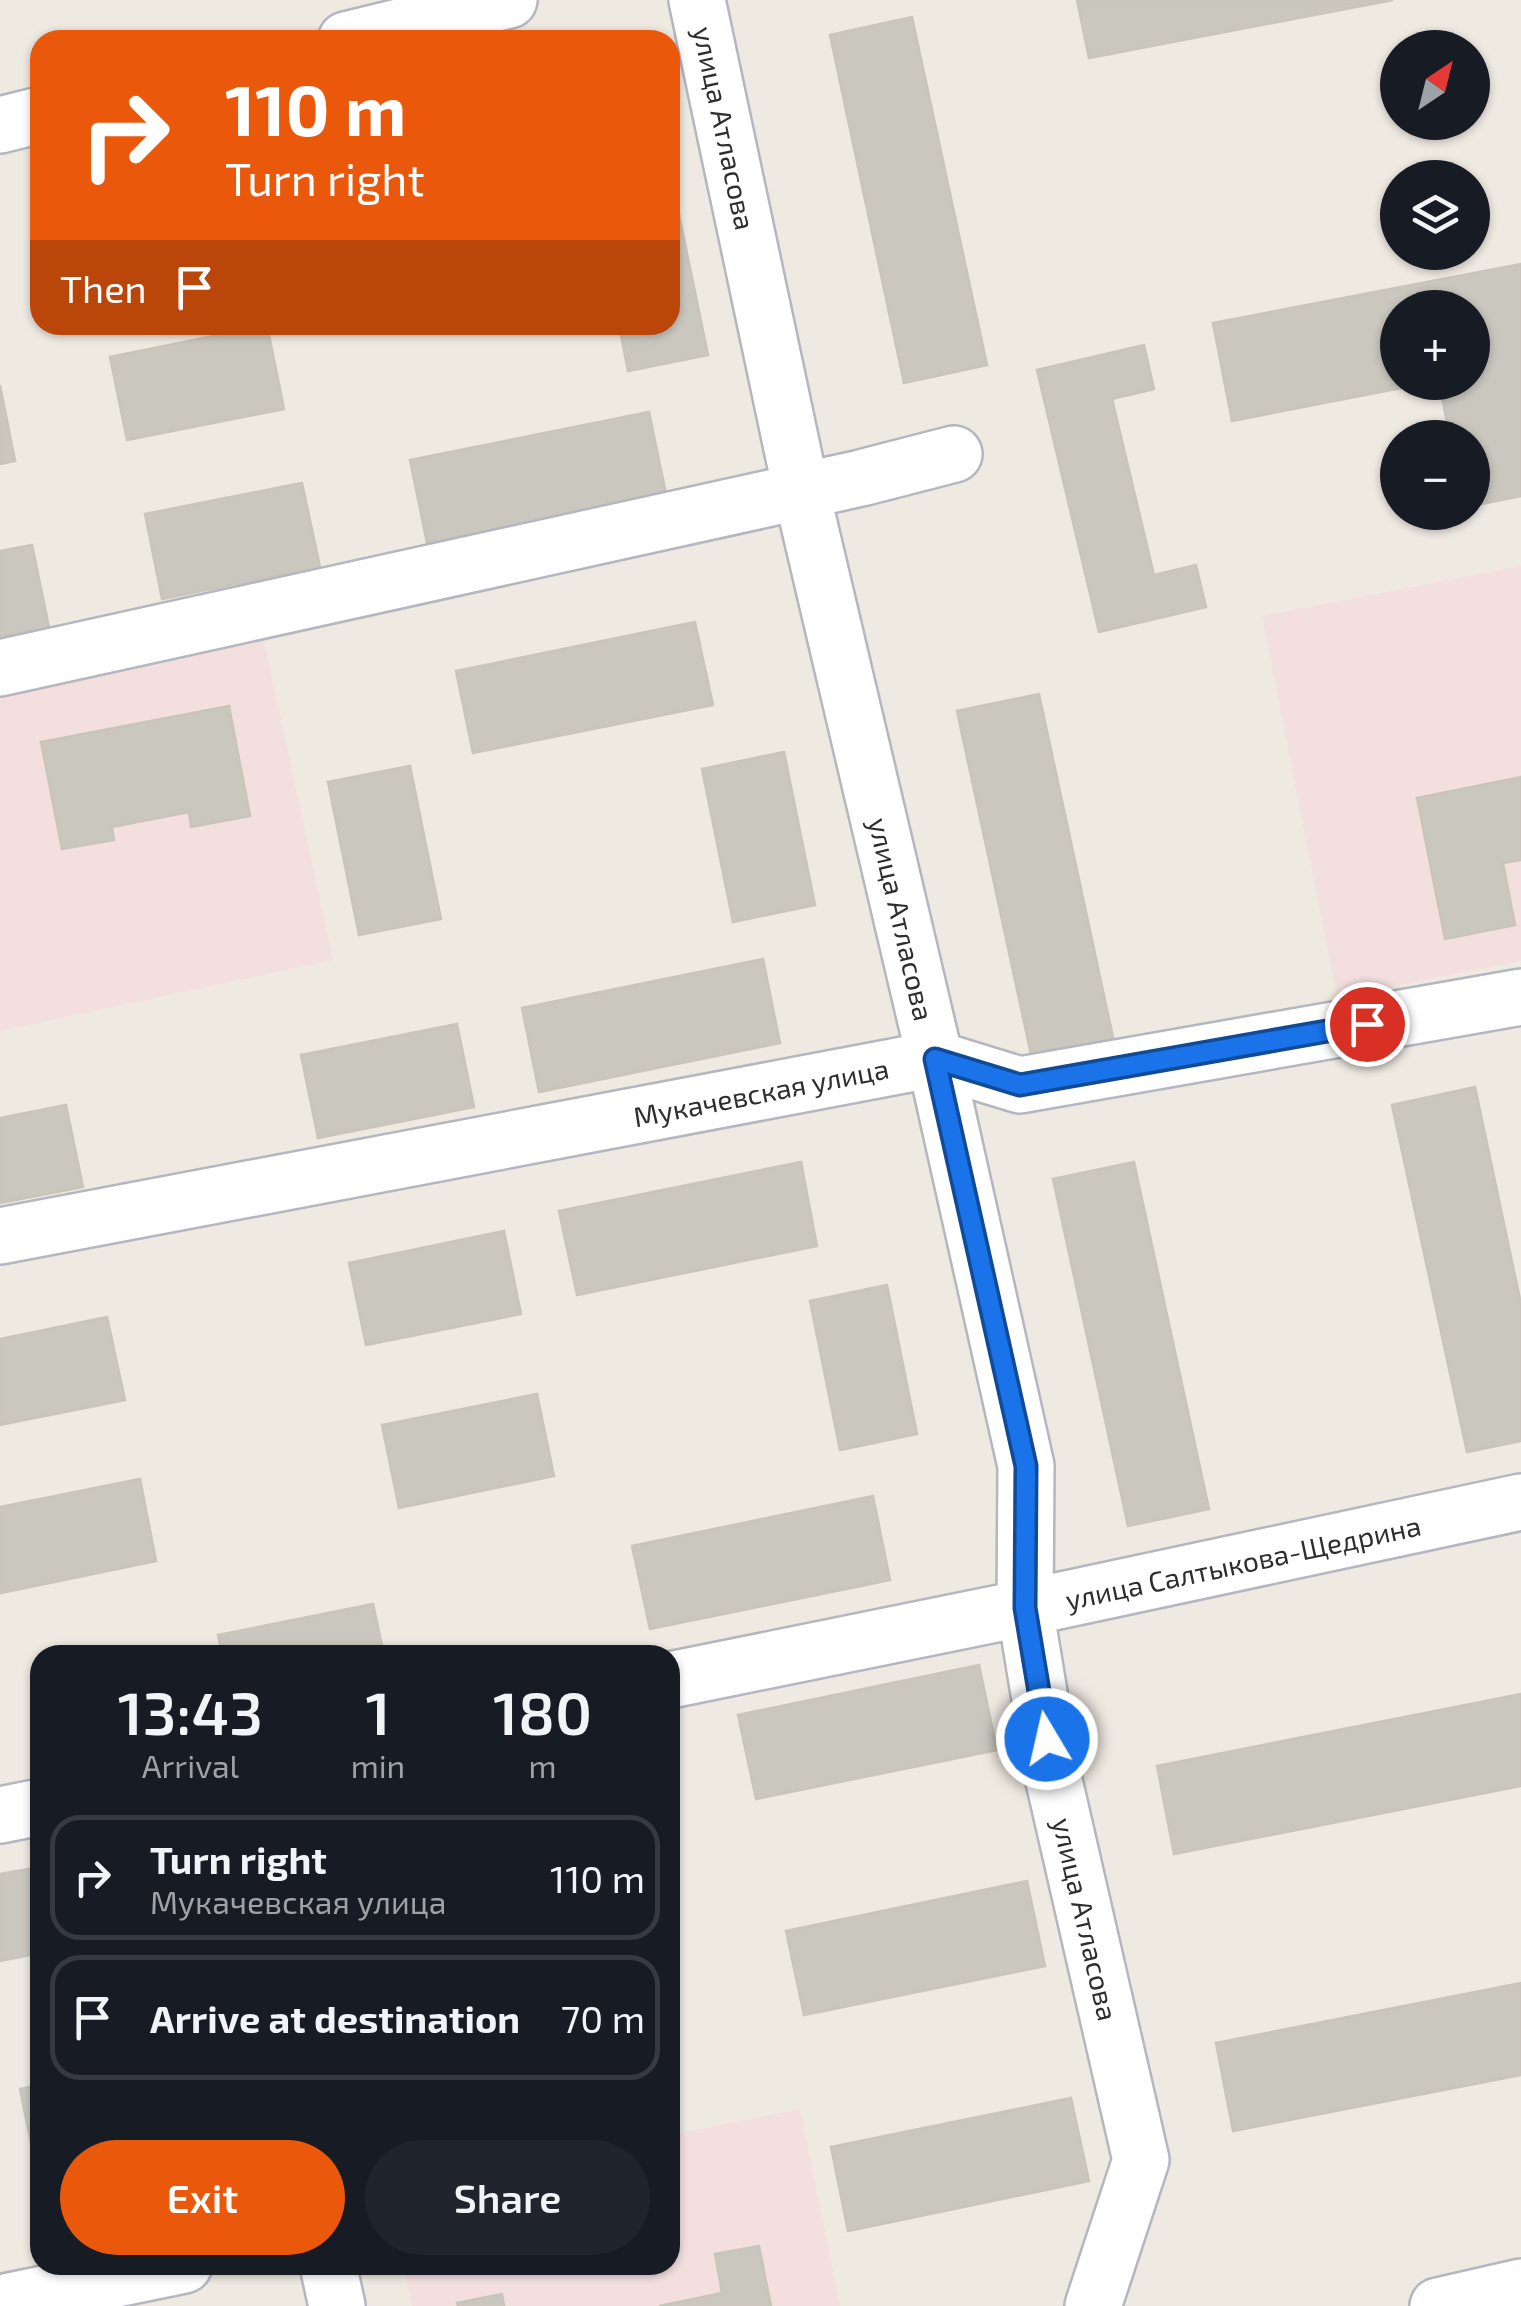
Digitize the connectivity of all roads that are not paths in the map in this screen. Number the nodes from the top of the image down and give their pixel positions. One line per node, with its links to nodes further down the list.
1 (509, 0): 3 (street)
2 (698, 0): 7 (street, улица Атласова)
3 (387, 30)
4 (30, 118): 5 (street)
5 (0, 125)
6 (954, 454): 7 (street)
7 (801, 490): 8 (street); 10 (street, улица Атласова)
8 (0, 668)
9 (1521, 996): 10 (street, Мукачевская улица)
10 (935, 1059): 11 (street, Мукачевская улица); 13 (street, улица Атласова)
11 (0, 1236)
12 (1521, 1502): 13 (street, улица Салтыкова-Щедрина)
13 (1025, 1608): 14 (street, улица Салтыкова-Щедрина); 22 (street, улица Атласова)
14 (680, 1678)
15 (30, 1809): 16 (street)
16 (0, 1815)
17 (136, 2275): 20 (street)
18 (330, 2275): 21 (street)
19 (1521, 2287): 23 (street)
20 (0, 2303)
21 (337, 2306)
22 (1093, 2306)
23 (1438, 2306)

